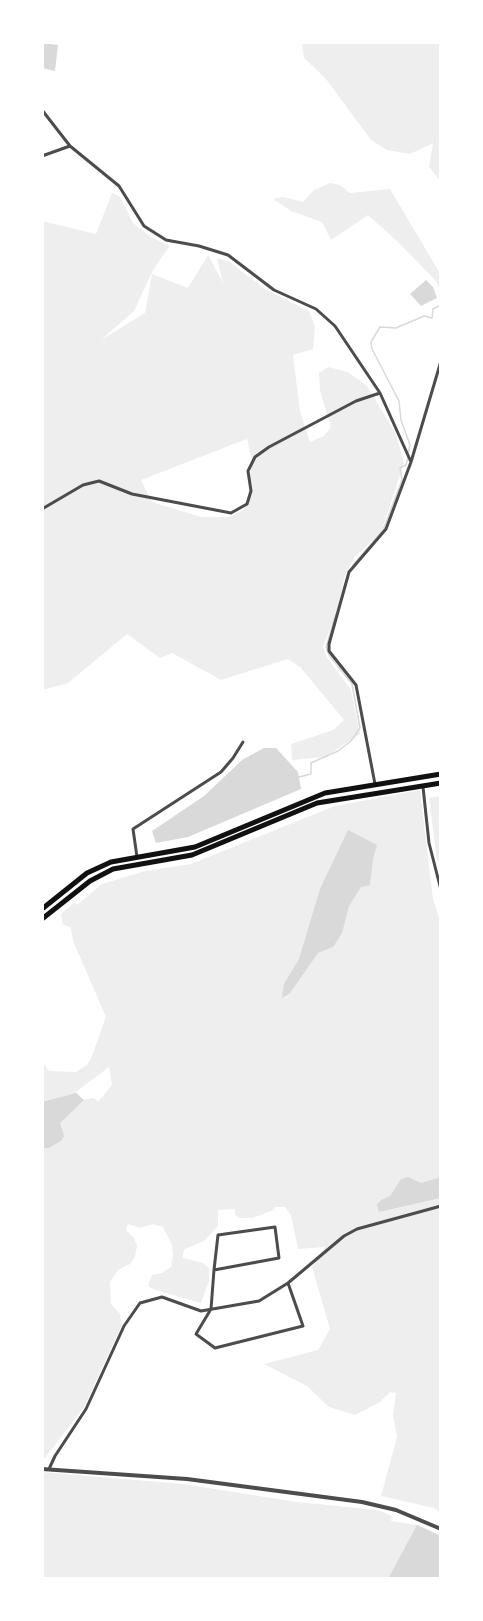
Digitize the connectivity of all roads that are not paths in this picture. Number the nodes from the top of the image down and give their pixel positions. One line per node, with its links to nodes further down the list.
1 (42, 110): 2 (street)
2 (70, 146): 3 (street); 5 (street)
3 (42, 156)
4 (441, 361): 6 (street)
5 (381, 393): 6 (street); 7 (street)
6 (411, 462): 11 (street)
7 (42, 509)
8 (243, 742): 13 (street)
9 (441, 774): 11 (main road)
10 (441, 783): 12 (main road)
11 (375, 784): 13 (main road)
12 (423, 785): 14 (street); 16 (main road)
13 (137, 857): 15 (main road)
14 (441, 890)
15 (42, 909)
16 (42, 919)
17 (441, 1206): 19 (street)
18 (214, 1270): 18 (street); 20 (street)
19 (288, 1283): 20 (street); 20 (street)
20 (211, 1309): 22 (street)
21 (42, 1468): 22 (street)
22 (49, 1469): 23 (street)
23 (441, 1529)

